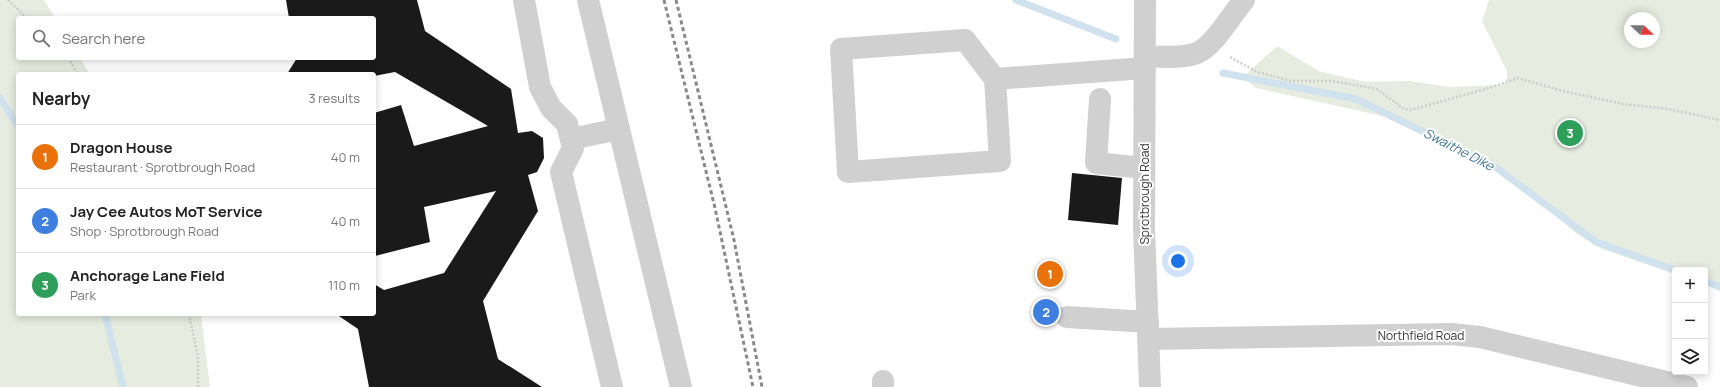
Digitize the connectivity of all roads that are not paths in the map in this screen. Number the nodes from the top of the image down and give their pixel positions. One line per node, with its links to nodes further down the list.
1 (524, 0): 9 (street)
2 (588, 0): 8 (street)
3 (1145, 0): 5 (street, Sprotbrough Road)
4 (1244, 0): 5 (street)
5 (1145, 63): 6 (street); 10 (street, Sprotbrough Road)
6 (995, 79): 6 (street)
7 (1100, 99): 10 (street)
8 (619, 129): 9 (street); 14 (street)
9 (571, 139): 13 (street)
10 (1144, 168): 12 (street, Sprotbrough Road)
11 (1067, 317): 12 (street, Northfield Road)
12 (1148, 330): 15 (street, Sprotbrough Road); 16 (street, Northfield Road)
13 (612, 387)
14 (681, 387)
15 (1150, 387)
16 (1687, 387)

